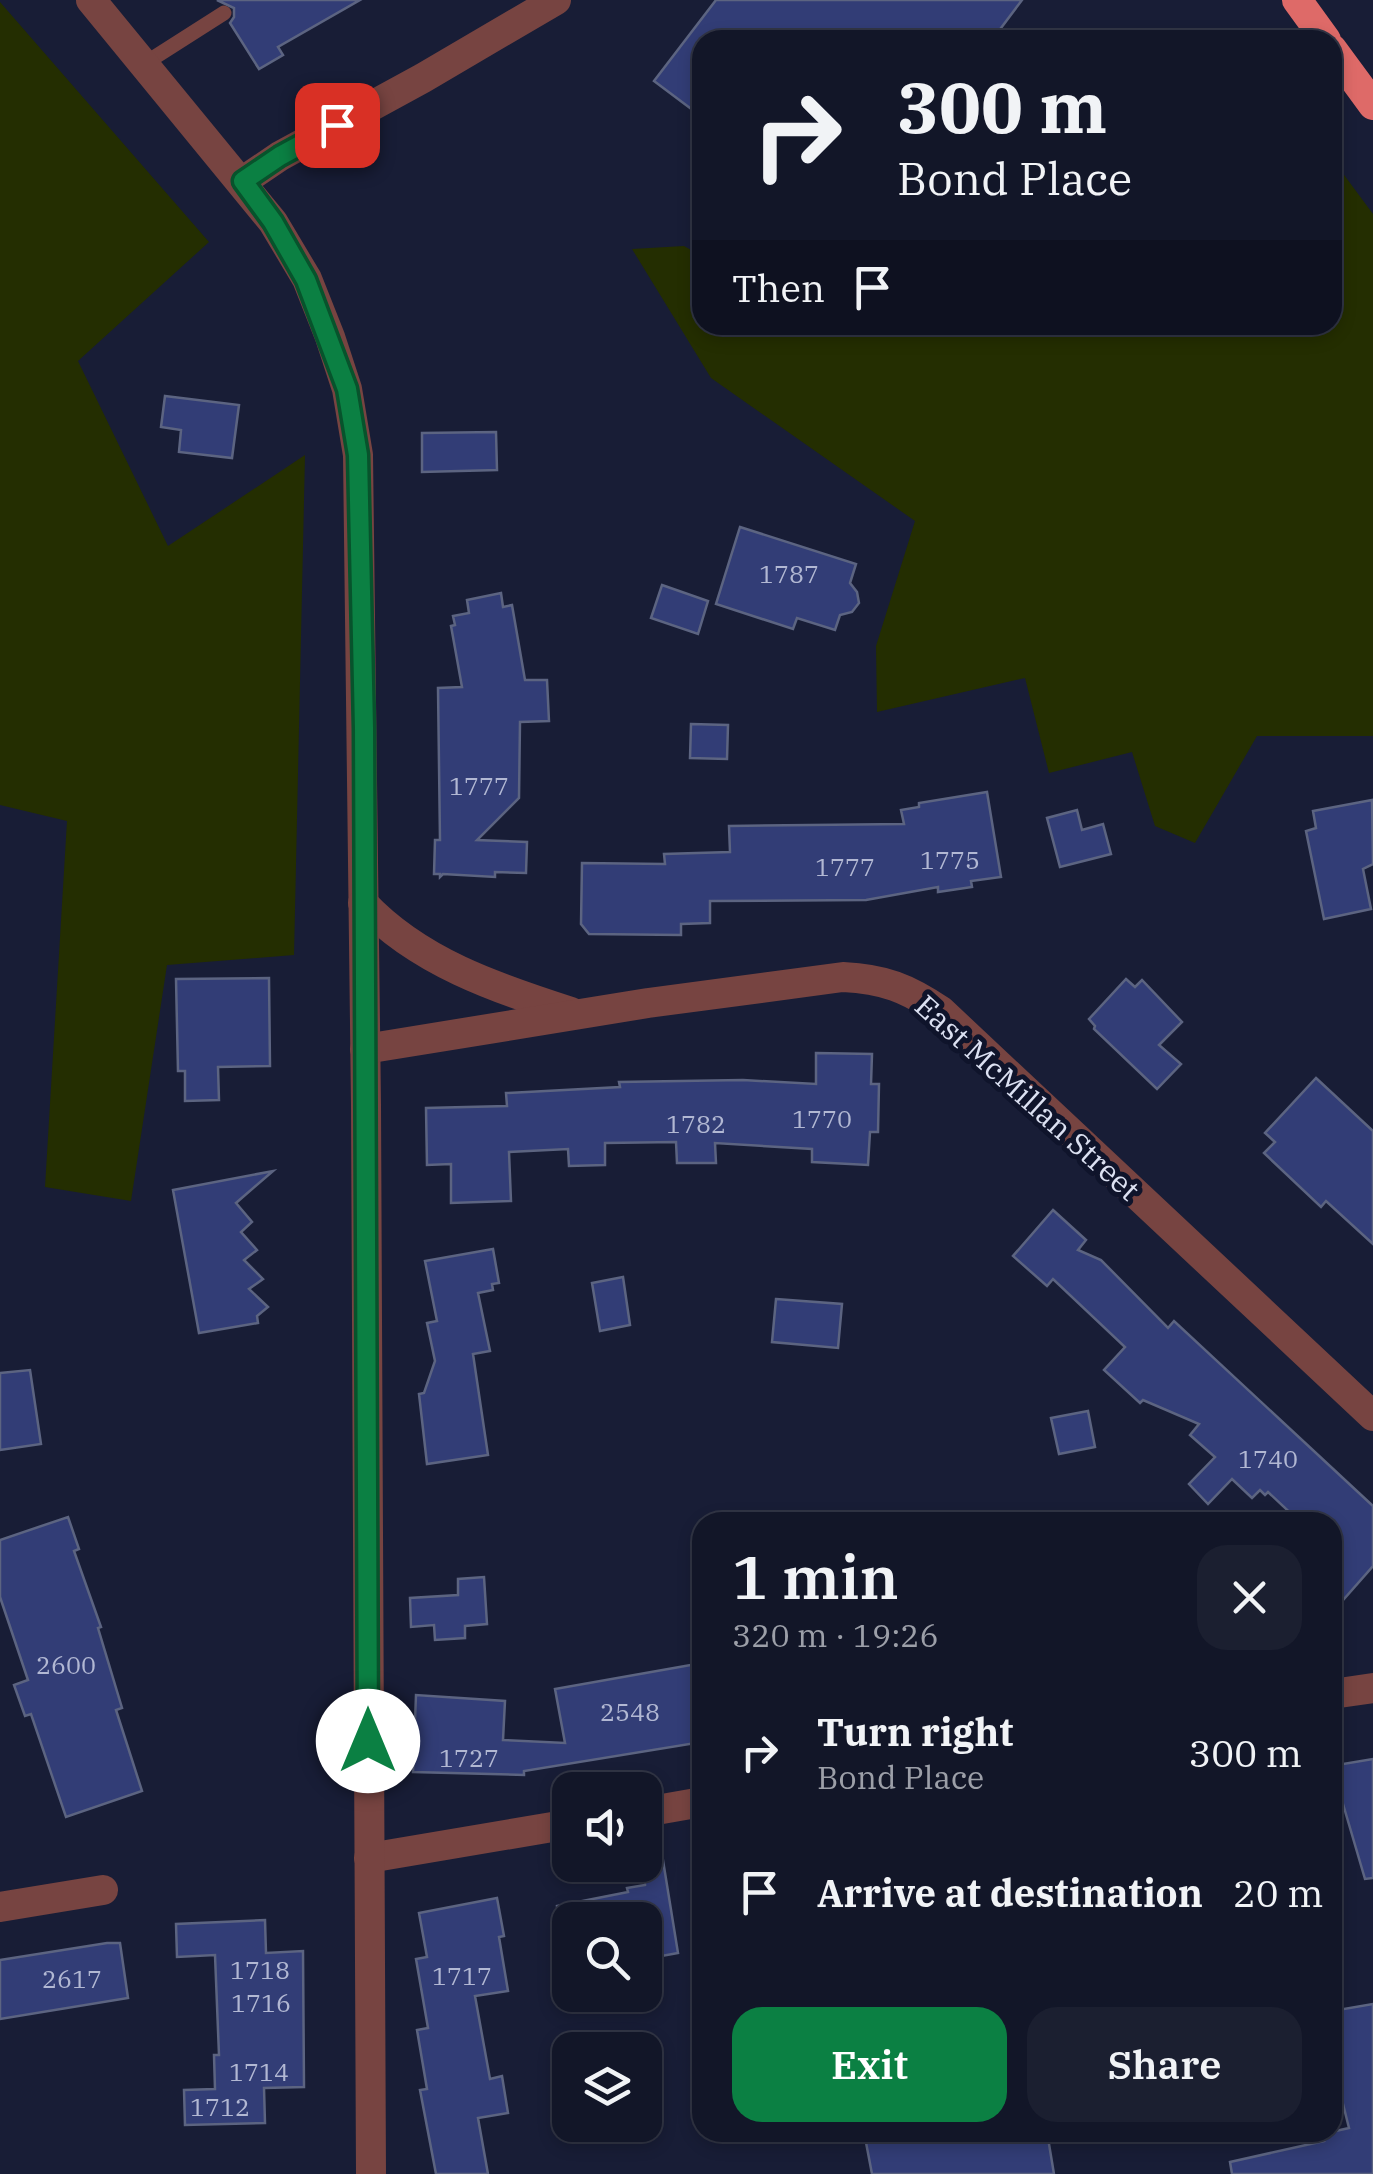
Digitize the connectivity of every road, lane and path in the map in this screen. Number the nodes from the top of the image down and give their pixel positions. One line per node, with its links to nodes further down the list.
1 (91, 0): 7 (street)
2 (556, 0): 9 (street)
3 (1298, 0): 5 (highway)
4 (224, 13): 7 (lane)
5 (1319, 30)
6 (1342, 63): 8 (highway)
7 (144, 64): 9 (street)
8 (1373, 105)
9 (243, 181): 10 (street)
10 (363, 903): 11 (street); 12 (street)
11 (579, 1014): 12 (street, East McMillan Street); 13 (street, East McMillan Street)
12 (365, 1049): 19 (street)
13 (1373, 1416)
14 (1373, 1688): 15 (street)
15 (1342, 1693)
16 (692, 1804): 17 (street)
17 (662, 1809)
18 (552, 1827): 19 (street)
19 (369, 1858): 22 (street)
20 (103, 1890): 21 (street)
21 (0, 1907)
22 (371, 2174)

